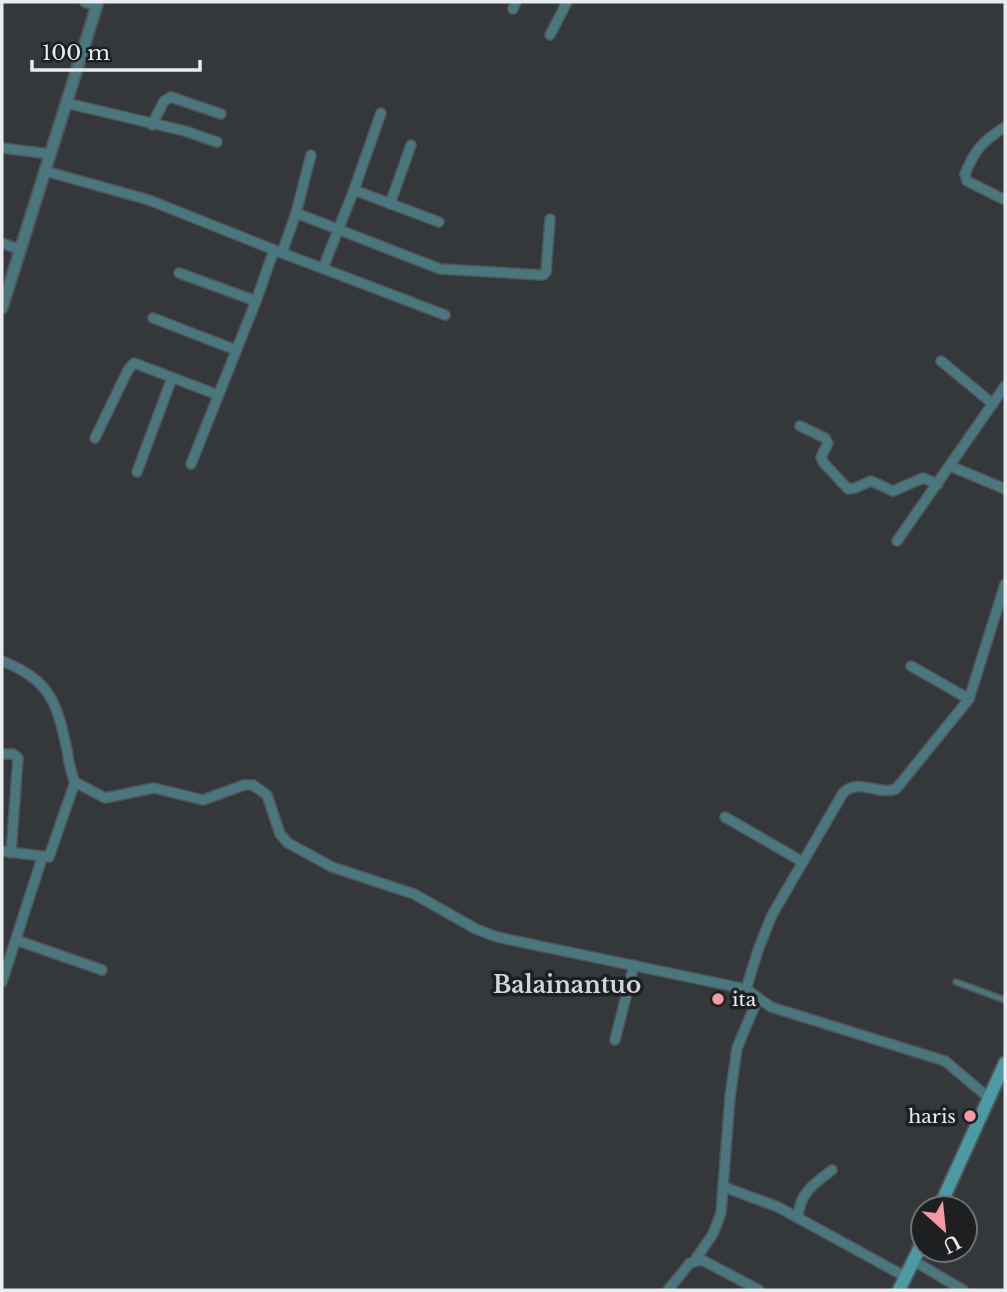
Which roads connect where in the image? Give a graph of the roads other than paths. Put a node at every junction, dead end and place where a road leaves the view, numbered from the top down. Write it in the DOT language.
graph roads {
  1 [pos="85,2"];
  2 [pos="567,2"];
  3 [pos="97,4"];
  4 [pos="550,35"];
  5 [pos="66,103"];
  6 [pos="381,113"];
  7 [pos="221,114"];
  8 [pos="152,125"];
  9 [pos="1005,127"];
  10 [pos="217,142"];
  11 [pos="411,145"];
  12 [pos="2,148"];
  13 [pos="50,154"];
  14 [pos="311,155"];
  15 [pos="45,171"];
  16 [pos="354,190"];
  17 [pos="1005,200"];
  18 [pos="390,204"];
  19 [pos="296,213"];
  20 [pos="550,219"];
  21 [pos="439,222"];
  22 [pos="339,229"];
  23 [pos="2,243"];
  24 [pos="21,250"];
  25 [pos="278,252"];
  26 [pos="324,268"];
  27 [pos="179,273"];
  28 [pos="256,301"];
  29 [pos="2,308"];
  30 [pos="445,315"];
  31 [pos="153,318"];
  32 [pos="236,350"];
  33 [pos="941,361"];
  34 [pos="172,377"];
  35 [pos="1005,386"];
  36 [pos="218,395"];
  37 [pos="993,404"];
  38 [pos="800,426"];
  39 [pos="95,438"];
  40 [pos="191,464"];
  41 [pos="950,466"];
  42 [pos="137,472"];
  43 [pos="937,484"];
  44 [pos="1005,489"];
  45 [pos="897,541"];
  46 [pos="1005,584"];
  47 [pos="2,661"];
  48 [pos="911,666"];
  49 [pos="969,698"];
  50 [pos="2,754"];
  51 [pos="75,782"];
  52 [pos="725,817"];
  53 [pos="6,852"];
  54 [pos="42,858"];
  55 [pos="803,862"];
  56 [pos="16,940"];
  57 [pos="634,965"];
  58 [pos="102,970"];
  59 [pos="2,982"];
  60 [pos="956,982"];
  61 [pos="746,989"];
  62 [pos="758,998"];
  63 [pos="1005,1000"];
  64 [pos="615,1040"];
  65 [pos="1005,1063"];
  66 [pos="996,1093"];
  67 [pos="832,1170"];
  68 [pos="724,1187"];
  69 [pos="946,1194"];
  70 [pos="798,1217"];
  71 [pos="695,1260"];
  72 [pos="912,1264"];
  73 [pos="919,1264"];
  74 [pos="905,1277"];
  75 [pos="668,1290"];
  76 [pos="759,1290"];
  77 [pos="899,1290"];
  78 [pos="963,1290"];
  1 -- 3 [label="street"];
  2 -- 4 [label="street"];
  3 -- 5 [label="street"];
  5 -- 8 [label="street"];
  5 -- 13 [label="street"];
  6 -- 16 [label="street"];
  7 -- 8 [label="street"];
  8 -- 10 [label="street"];
  9 -- 17 [label="street"];
  11 -- 18 [label="street"];
  12 -- 13 [label="street"];
  13 -- 15 [label="street"];
  14 -- 19 [label="street"];
  15 -- 24 [label="street"];
  15 -- 25 [label="street"];
  16 -- 18 [label="street"];
  16 -- 22 [label="street"];
  18 -- 21 [label="street"];
  19 -- 22 [label="street"];
  19 -- 25 [label="street"];
  20 -- 22 [label="street"];
  22 -- 26 [label="street"];
  23 -- 24 [label="street"];
  24 -- 29 [label="street"];
  25 -- 26 [label="street"];
  25 -- 28 [label="street"];
  26 -- 30 [label="street"];
  27 -- 28 [label="street"];
  28 -- 32 [label="street"];
  31 -- 32 [label="street"];
  32 -- 36 [label="street"];
  33 -- 37 [label="street"];
  34 -- 36 [label="street"];
  34 -- 39 [label="street"];
  34 -- 42 [label="street"];
  35 -- 37 [label="street"];
  36 -- 40 [label="street"];
  37 -- 41 [label="street"];
  38 -- 43 [label="street"];
  41 -- 43 [label="street"];
  41 -- 44 [label="street"];
  43 -- 45 [label="street"];
  46 -- 49 [label="street"];
  47 -- 51 [label="street"];
  48 -- 49 [label="street"];
  49 -- 55 [label="street"];
  50 -- 53 [label="street"];
  51 -- 54 [label="street"];
  51 -- 57 [label="street"];
  52 -- 55 [label="street"];
  53 -- 54 [label="street"];
  54 -- 56 [label="street"];
  55 -- 61 [label="street"];
  56 -- 58 [label="street"];
  56 -- 59 [label="street"];
  57 -- 61 [label="street"];
  57 -- 64 [label="street"];
  60 -- 63 [label="lane"];
  61 -- 62 [label="street"];
  62 -- 66 [label="street"];
  62 -- 68 [label="street"];
  65 -- 66 [label="main road"];
  66 -- 69 [label="main road"];
  67 -- 70 [label="street"];
  68 -- 70 [label="street"];
  68 -- 71 [label="street"];
  70 -- 74 [label="street"];
  71 -- 75 [label="street"];
  71 -- 76 [label="street"];
  72 -- 74 [label="main road"];
  73 -- 78 [label="street"];
  74 -- 77 [label="main road"];
}
